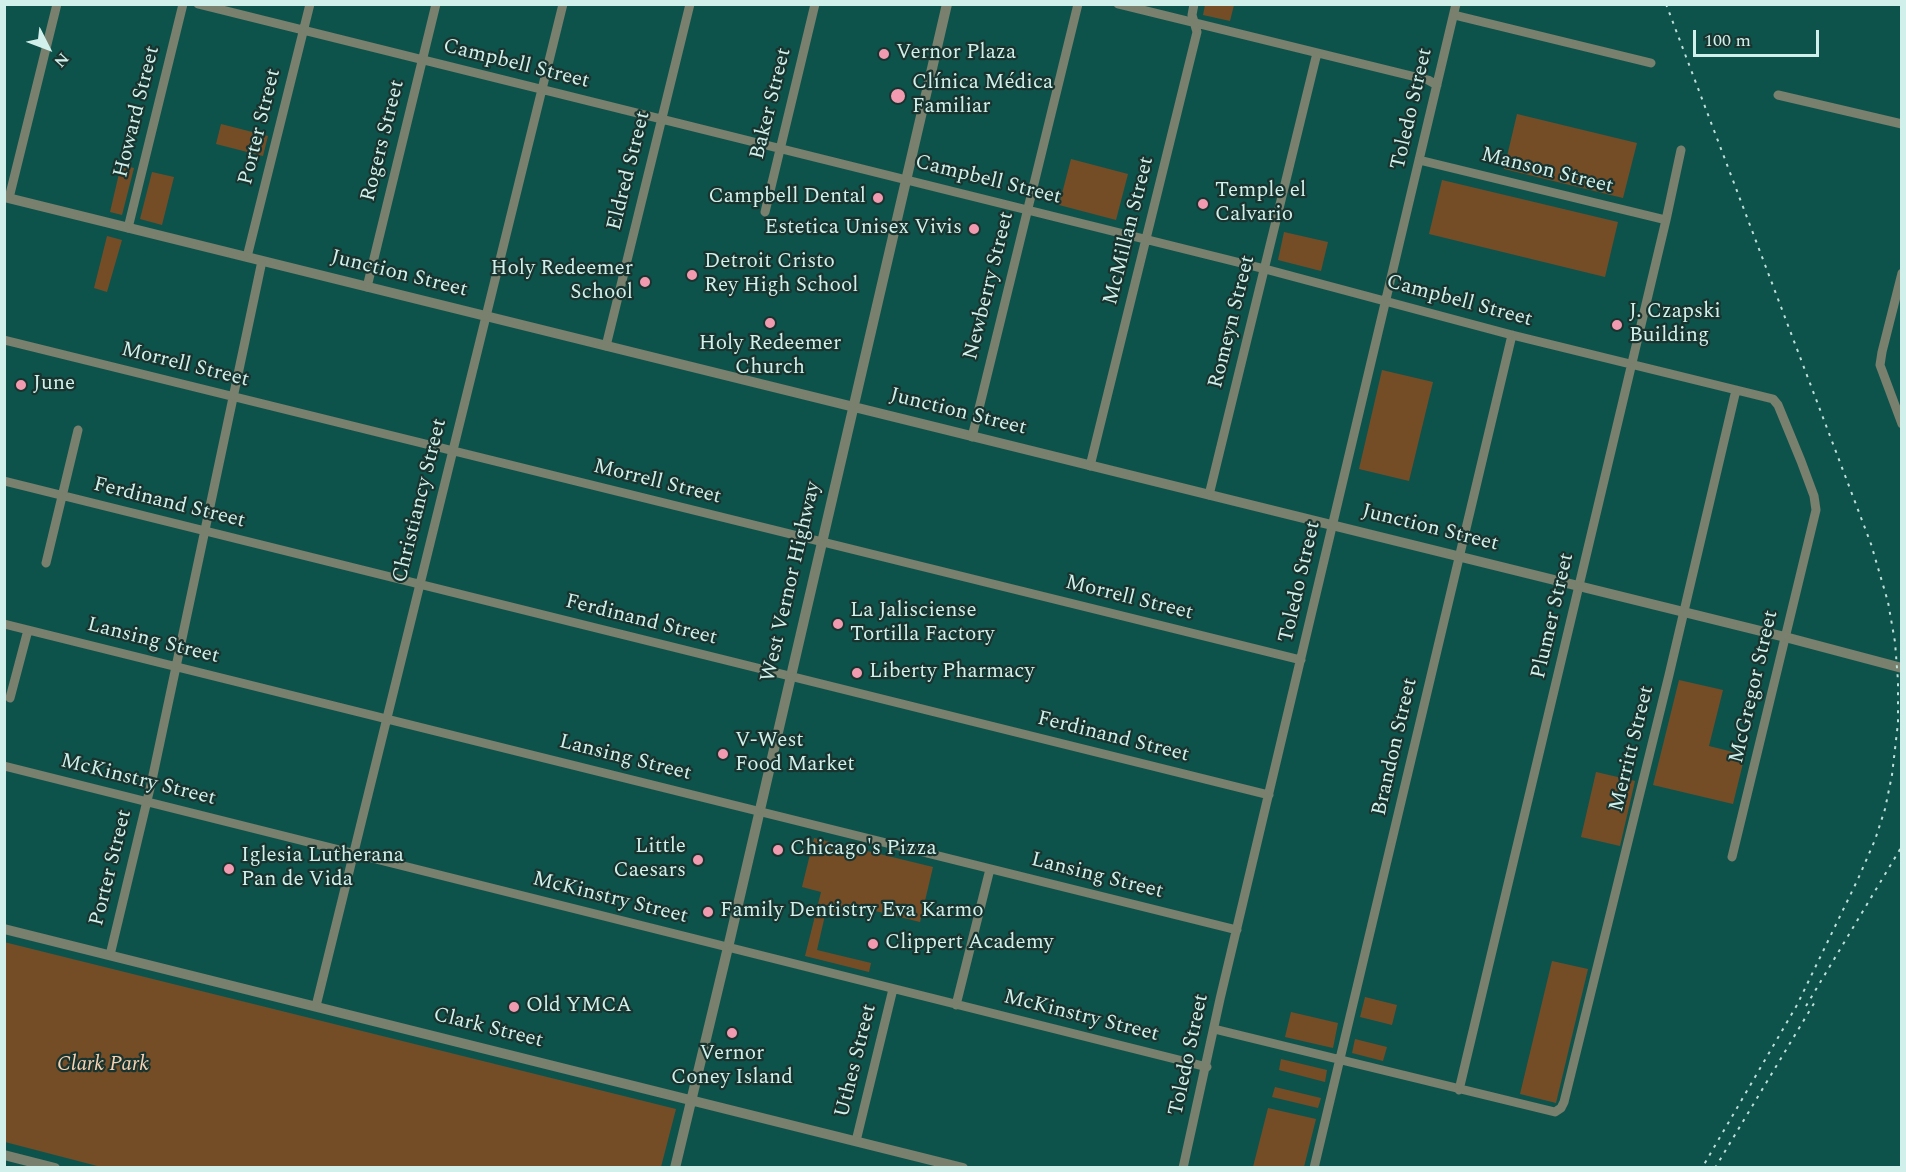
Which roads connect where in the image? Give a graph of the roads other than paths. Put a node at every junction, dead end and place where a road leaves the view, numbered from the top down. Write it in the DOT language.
graph roads {
  1 [pos="57,4"];
  2 [pos="183,4"];
  3 [pos="198,4"];
  4 [pos="310,4"];
  5 [pos="436,4"];
  6 [pos="563,4"];
  7 [pos="690,4"];
  8 [pos="815,4"];
  9 [pos="946,4"];
  10 [pos="1078,4"];
  11 [pos="1118,4"];
  12 [pos="1194,4"];
  13 [pos="1455,10"];
  14 [pos="1194,23"];
  15 [pos="303,31"];
  16 [pos="1317,54"];
  17 [pos="423,60"];
  18 [pos="1651,63"];
  19 [pos="1437,85"];
  20 [pos="542,90"];
  21 [pos="1778,95"];
  22 [pos="661,119"];
  23 [pos="1902,124"];
  24 [pos="780,148"];
  25 [pos="1681,150"];
  26 [pos="1419,160"];
  27 [pos="906,179"];
  28 [pos="7,198"];
  29 [pos="1027,210"];
  30 [pos="765,212"];
  31 [pos="1666,220"];
  32 [pos="128,228"];
  33 [pos="1146,239"];
  34 [pos="248,257"];
  35 [pos="262,261"];
  36 [pos="1265,269"];
  37 [pos="1902,273"];
  38 [pos="367,287"];
  39 [pos="1386,302"];
  40 [pos="486,316"];
  41 [pos="1512,335"];
  42 [pos="4,340"];
  43 [pos="606,346"];
  44 [pos="1632,364"];
  45 [pos="1736,390"];
  46 [pos="233,396"];
  47 [pos="1768,397"];
  48 [pos="853,407"];
  49 [pos="1902,423"];
  50 [pos="78,430"];
  51 [pos="972,436"];
  52 [pos="452,450"];
  53 [pos="1090,466"];
  54 [pos="4,481"];
  55 [pos="1209,495"];
  56 [pos="62,496"];
  57 [pos="1333,525"];
  58 [pos="205,532"];
  59 [pos="822,542"];
  60 [pos="1460,557"];
  61 [pos="46,563"];
  62 [pos="419,585"];
  63 [pos="1579,586"];
  64 [pos="1684,612"];
  65 [pos="4,624"];
  66 [pos="28,630"];
  67 [pos="1785,637"];
  68 [pos="1301,660"];
  69 [pos="177,667"];
  70 [pos="1902,668"];
  71 [pos="791,677"];
  72 [pos="10,698"];
  73 [pos="386,719"];
  74 [pos="4,766"];
  75 [pos="1269,795"];
  76 [pos="147,802"];
  77 [pos="759,812"];
  78 [pos="353,854"];
  79 [pos="1732,856"];
  80 [pos="990,869"];
  81 [pos="4,929"];
  82 [pos="1237,930"];
  83 [pos="728,947"];
  84 [pos="110,955"];
  85 [pos="893,989"];
  86 [pos="956,1005"];
  87 [pos="316,1006"];
  88 [pos="1214,1029"];
  89 [pos="1339,1060"];
  90 [pos="1207,1067"];
  91 [pos="1459,1090"];
  92 [pos="692,1100"];
  93 [pos="856,1141"];
  94 [pos="4,1155"];
  95 [pos="55,1167"];
  96 [pos="675,1167"];
  97 [pos="963,1167"];
  98 [pos="1183,1167"];
  99 [pos="1314,1167"];
  1 -- 28 [label="street"];
  2 -- 32 [label="street, Howard Street"];
  3 -- 15 [label="street, Campbell Street"];
  4 -- 15 [label="street, Porter Street"];
  5 -- 17 [label="street, Rogers Street"];
  6 -- 20 [label="street, Christiancy Street"];
  7 -- 22 [label="street, Eldred Street"];
  8 -- 24 [label="street, Baker Street"];
  9 -- 27 [label="street, West Vernor Highway"];
  10 -- 29 [label="street, Newberry Street"];
  11 -- 14 [label="street"];
  12 -- 14 [label="street, McMillan Street"];
  13 -- 18 [label="street"];
  13 -- 19 [label="street, Toledo Street"];
  14 -- 16 [label="street"];
  14 -- 33 [label="street, McMillan Street"];
  15 -- 17 [label="street, Campbell Street"];
  15 -- 34 [label="street, Porter Street"];
  16 -- 19 [label="street"];
  16 -- 36 [label="street, Romeyn Street"];
  17 -- 20 [label="street, Campbell Street"];
  17 -- 38 [label="street, Rogers Street"];
  19 -- 26 [label="street, Toledo Street"];
  20 -- 22 [label="street, Campbell Street"];
  20 -- 40 [label="street, Christiancy Street"];
  21 -- 23 [label="street"];
  22 -- 24 [label="street, Campbell Street"];
  22 -- 43 [label="street, Eldred Street"];
  24 -- 27 [label="street, Campbell Street"];
  24 -- 30 [label="street, Baker Street"];
  25 -- 31 [label="street, Plumer Street"];
  26 -- 31 [label="street, Manson Street"];
  26 -- 39 [label="street, Toledo Street"];
  27 -- 29 [label="street, Campbell Street"];
  27 -- 48 [label="street, West Vernor Highway"];
  28 -- 32 [label="street, Junction Street"];
  29 -- 33 [label="street, Campbell Street"];
  29 -- 51 [label="street, Newberry Street"];
  31 -- 44 [label="street, Plumer Street"];
  32 -- 34 [label="street, Junction Street"];
  33 -- 36 [label="street, Campbell Street"];
  33 -- 53 [label="street, McMillan Street"];
  34 -- 35 [label="street, Junction Street"];
  35 -- 38 [label="street, Junction Street"];
  35 -- 46 [label="street, Porter Street"];
  36 -- 39 [label="street, Campbell Street"];
  36 -- 55 [label="street, Romeyn Street"];
  37 -- 49 [label="street"];
  38 -- 40 [label="street, Junction Street"];
  39 -- 41 [label="street, Campbell Street"];
  39 -- 57 [label="street, Toledo Street"];
  40 -- 43 [label="street, Junction Street"];
  40 -- 52 [label="street, Christiancy Street"];
  41 -- 44 [label="street, Campbell Street"];
  41 -- 60 [label="street, Brandon Street"];
  42 -- 46 [label="street, Morrell Street"];
  43 -- 48 [label="street, Junction Street"];
  44 -- 45 [label="street, Campbell Street"];
  44 -- 63 [label="street, Plumer Street"];
  45 -- 47 [label="street, Campbell Street"];
  45 -- 64 [label="street, Merritt Street"];
  46 -- 52 [label="street, Morrell Street"];
  46 -- 58 [label="street, Porter Street"];
  47 -- 67 [label="street, McGregor Street"];
  48 -- 51 [label="street, Junction Street"];
  48 -- 59 [label="street, West Vernor Highway"];
  50 -- 56 [label="street"];
  51 -- 53 [label="street, Junction Street"];
  52 -- 59 [label="street, Morrell Street"];
  52 -- 62 [label="street, Christiancy Street"];
  53 -- 55 [label="street, Junction Street"];
  54 -- 56 [label="street, Ferdinand Street"];
  55 -- 57 [label="street, Junction Street"];
  56 -- 58 [label="street, Ferdinand Street"];
  56 -- 61 [label="street"];
  57 -- 60 [label="street, Junction Street"];
  57 -- 68 [label="street, Toledo Street"];
  58 -- 62 [label="street, Ferdinand Street"];
  58 -- 69 [label="street, Porter Street"];
  59 -- 68 [label="street, Morrell Street"];
  59 -- 71 [label="street, West Vernor Highway"];
  60 -- 63 [label="street, Junction Street"];
  60 -- 89 [label="street, Brandon Street"];
  62 -- 71 [label="street, Ferdinand Street"];
  62 -- 73 [label="street, Christiancy Street"];
  63 -- 64 [label="street, Junction Street"];
  63 -- 91 [label="street, Plumer Street"];
  64 -- 67 [label="street, Junction Street"];
  64 -- 91 [label="street, Merritt Street"];
  65 -- 66 [label="street, Lansing Street"];
  66 -- 69 [label="street, Lansing Street"];
  66 -- 72 [label="street"];
  67 -- 70 [label="street, Junction Street"];
  67 -- 79 [label="street, McGregor Street"];
  68 -- 75 [label="street, Toledo Street"];
  69 -- 73 [label="street, Lansing Street"];
  69 -- 76 [label="street, Porter Street"];
  71 -- 75 [label="street, Ferdinand Street"];
  71 -- 77 [label="street, West Vernor Highway"];
  73 -- 77 [label="street, Lansing Street"];
  73 -- 78 [label="street, Christiancy Street"];
  74 -- 76 [label="street, McKinstry Street"];
  75 -- 82 [label="street, Toledo Street"];
  76 -- 78 [label="street, McKinstry Street"];
  76 -- 84 [label="street, Porter Street"];
  77 -- 80 [label="street, Lansing Street"];
  77 -- 83 [label="street, West Vernor Highway"];
  78 -- 83 [label="street, McKinstry Street"];
  78 -- 87 [label="street, Christiancy Street"];
  80 -- 82 [label="street, Lansing Street"];
  80 -- 86 [label="street"];
  81 -- 84 [label="street, Clark Street"];
  82 -- 88 [label="street, Toledo Street"];
  83 -- 85 [label="street, McKinstry Street"];
  83 -- 92 [label="street, West Vernor Highway"];
  84 -- 87 [label="street, Clark Street"];
  85 -- 86 [label="street, McKinstry Street"];
  85 -- 93 [label="street, Uthes Street"];
  86 -- 90 [label="street, McKinstry Street"];
  87 -- 92 [label="street, Clark Street"];
  88 -- 89 [label="street"];
  88 -- 90 [label="street, Toledo Street"];
  89 -- 91 [label="street"];
  89 -- 99 [label="street, Brandon Street"];
  90 -- 98 [label="street, Toledo Street"];
  92 -- 93 [label="street, Clark Street"];
  92 -- 96 [label="street, West Vernor Highway"];
  93 -- 97 [label="street, Clark Street"];
  94 -- 95 [label="street"];
}
